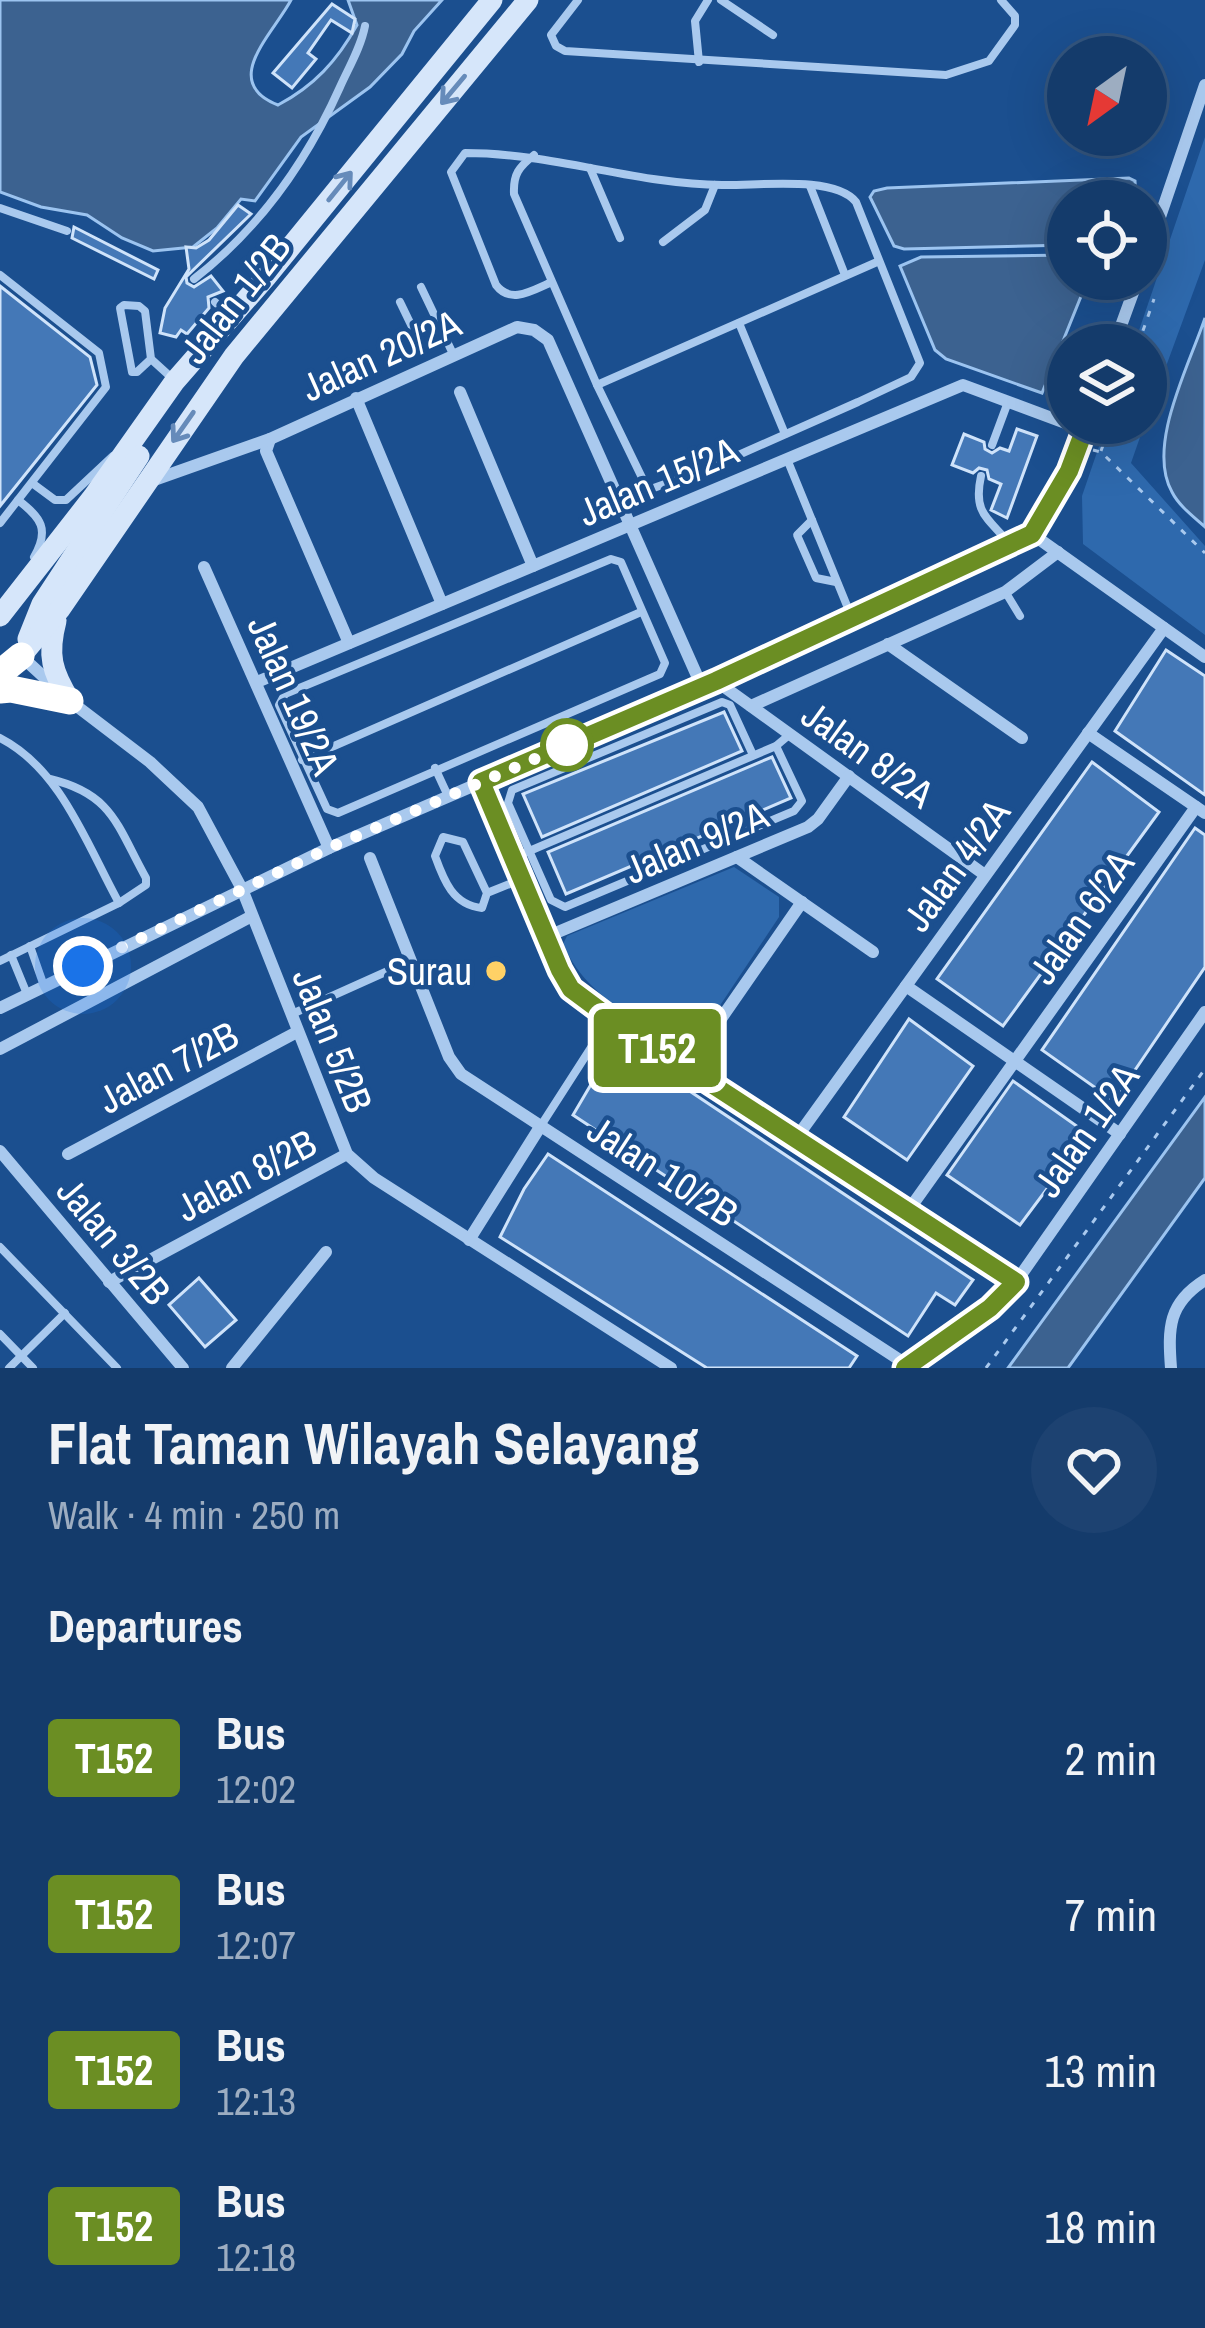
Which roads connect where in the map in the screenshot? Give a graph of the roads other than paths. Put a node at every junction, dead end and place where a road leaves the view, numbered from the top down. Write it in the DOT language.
graph roads {
  1 [pos="528,0"];
  2 [pos="578,0"];
  3 [pos="708,0"];
  4 [pos="721,0"];
  5 [pos="1001,0"];
  6 [pos="489,2"];
  7 [pos="365,26"];
  8 [pos="773,34"];
  9 [pos="699,62"];
  10 [pos="1205,85"];
  11 [pos="534,155"];
  12 [pos="589,166"];
  13 [pos="715,185"];
  14 [pos="810,186"];
  15 [pos="1167,196"];
  16 [pos="0,208"];
  17 [pos="67,231"];
  18 [pos="620,238"];
  19 [pos="663,242"];
  20 [pos="877,262"];
  21 [pos="0,275"];
  22 [pos="845,275"];
  23 [pos="194,279"];
  24 [pos="552,282"];
  25 [pos="422,287"];
  26 [pos="400,302"];
  27 [pos="739,323"];
  28 [pos="439,324"];
  29 [pos="415,333"];
  30 [pos="398,340"];
  31 [pos="454,356"];
  32 [pos="151,359"];
  33 [pos="175,381"];
  34 [pos="597,385"];
  35 [pos="460,392"];
  36 [pos="356,398"];
  37 [pos="858,402"];
  38 [pos="1008,402"];
  39 [pos="1047,415"];
  40 [pos="149,419"];
  41 [pos="867,425"];
  42 [pos="785,434"];
  43 [pos="270,439"];
  44 [pos="1079,444"];
  45 [pos="992,445"];
  46 [pos="126,452"];
  47 [pos="787,459"];
  48 [pos="707,469"];
  49 [pos="981,476"];
  50 [pos="32,483"];
  51 [pos="145,484"];
  52 [pos="717,488"];
  53 [pos="18,500"];
  54 [pos="812,520"];
  55 [pos="0,523"];
  56 [pos="631,525"];
  57 [pos="1032,534"];
  58 [pos="1010,544"];
  59 [pos="1058,552"];
  60 [pos="533,566"];
  61 [pos="204,567"];
  62 [pos="838,582"];
  63 [pos="1005,592"];
  64 [pos="442,604"];
  65 [pos="7,608"];
  66 [pos="60,609"];
  67 [pos="641,612"];
  68 [pos="1020,616"];
  69 [pos="852,618"];
  70 [pos="1164,628"];
  71 [pos="349,643"];
  72 [pos="888,644"];
  73 [pos="1205,657"];
  74 [pos="10,664"];
  75 [pos="257,682"];
  76 [pos="709,684"];
  77 [pos="0,690"];
  78 [pos="70,701"];
  79 [pos="751,706"];
  80 [pos="1088,733"];
  81 [pos="790,734"];
  82 [pos="1022,738"];
  83 [pos="0,739"];
  84 [pos="776,746"];
  85 [pos="753,755"];
  86 [pos="298,762"];
  87 [pos="435,768"];
  88 [pos="849,776"];
  89 [pos="50,779"];
  90 [pos="481,782"];
  91 [pos="448,796"];
  92 [pos="1201,810"];
  93 [pos="329,848"];
  94 [pos="527,852"];
  95 [pos="737,857"];
  96 [pos="370,858"];
  97 [pos="985,875"];
  98 [pos="522,879"];
  99 [pos="242,889"];
  100 [pos="487,893"];
  101 [pos="119,902"];
  102 [pos="802,902"];
  103 [pos="252,916"];
  104 [pos="546,937"];
  105 [pos="30,946"];
  106 [pos="873,952"];
  107 [pos="11,955"];
  108 [pos="411,960"];
  109 [pos="0,961"];
  110 [pos="44,986"];
  111 [pos="906,986"];
  112 [pos="27,994"];
  113 [pos="0,1008"];
  114 [pos="1205,1012"];
  115 [pos="290,1015"];
  116 [pos="610,1018"];
  117 [pos="716,1026"];
  118 [pos="297,1032"];
  119 [pos="0,1049"];
  120 [pos="1015,1061"];
  121 [pos="540,1127"];
  122 [pos="1120,1134"];
  123 [pos="797,1137"];
  124 [pos="0,1151"];
  125 [pos="68,1154"];
  126 [pos="347,1154"];
  127 [pos="908,1210"];
  128 [pos="469,1240"];
  129 [pos="0,1247"];
  130 [pos="326,1252"];
  131 [pos="1205,1280"];
  132 [pos="109,1282"];
  133 [pos="1016,1282"];
  134 [pos="65,1313"];
  135 [pos="0,1334"];
  136 [pos="21,1356"];
  137 [pos="907,1367"];
  138 [pos="9,1368"];
  139 [pos="32,1368"];
  140 [pos="117,1368"];
  141 [pos="183,1368"];
  142 [pos="232,1368"];
  143 [pos="671,1368"];
  144 [pos="1171,1368"];
  1 -- 51 [label="street, Jalan 1/2B, one-way"];
  2 -- 9 [label="lane"];
  3 -- 9 [label="lane"];
  4 -- 8 [label="lane"];
  5 -- 9 [label="lane"];
  33 -- 6 [label="street, Jalan 1/2B, one-way"];
  7 -- 23 [label="lane"];
  10 -- 15 [label="street"];
  11 -- 12 [label="lane"];
  11 -- 24 [label="lane"];
  11 -- 24 [label="lane"];
  12 -- 13 [label="lane"];
  12 -- 18 [label="lane"];
  13 -- 14 [label="lane"];
  13 -- 19 [label="lane"];
  14 -- 20 [label="lane"];
  14 -- 22 [label="lane"];
  16 -- 17 [label="lane"];
  20 -- 22 [label="lane"];
  20 -- 37 [label="lane"];
  21 -- 50 [label="lane"];
  22 -- 27 [label="lane"];
  24 -- 34 [label="lane"];
  25 -- 28 [label="lane"];
  26 -- 29 [label="lane"];
  27 -- 34 [label="lane"];
  27 -- 42 [label="lane"];
  28 -- 29 [label="lane"];
  28 -- 31 [label="lane"];
  29 -- 30 [label="lane"];
  31 -- 36 [label="street, Jalan 20/2A"];
  31 -- 56 [label="street, Jalan 20/2A"];
  32 -- 32 [label="lane"];
  32 -- 33 [label="lane"];
  33 -- 40 [label="street, Jalan 1/2B"];
  34 -- 48 [label="lane"];
  35 -- 60 [label="street"];
  36 -- 43 [label="street, Jalan 20/2A"];
  36 -- 64 [label="street"];
  37 -- 41 [label="lane"];
  37 -- 42 [label="lane"];
  38 -- 39 [label="street, Jalan 15/2A"];
  38 -- 41 [label="street, Jalan 15/2A"];
  38 -- 45 [label="lane"];
  40 -- 46 [label="street, Jalan 1/2B"];
  40 -- 74 [label="street"];
  41 -- 47 [label="street, Jalan 15/2A"];
  42 -- 48 [label="lane"];
  43 -- 51 [label="street, Jalan 20/2A"];
  43 -- 71 [label="street"];
  44 -- 57 [label="street"];
  46 -- 50 [label="lane"];
  46 -- 65 [label="street, Jalan 1/2B"];
  47 -- 52 [label="street, Jalan 15/2A"];
  47 -- 54 [label="lane"];
  48 -- 52 [label="lane"];
  49 -- 58 [label="lane"];
  50 -- 53 [label="lane"];
  51 -- 66 [label="street, Jalan 1/2B"];
  52 -- 56 [label="street, Jalan 15/2A"];
  53 -- 55 [label="lane"];
  53 -- 65 [label="lane"];
  54 -- 62 [label="lane"];
  54 -- 62 [label="lane"];
  56 -- 60 [label="street, Jalan 15/2A"];
  56 -- 76 [label="street"];
  57 -- 58 [label="street"];
  57 -- 59 [label="street"];
  58 -- 69 [label="street"];
  59 -- 63 [label="street"];
  59 -- 70 [label="street"];
  60 -- 64 [label="street, Jalan 15/2A"];
  61 -- 75 [label="street, Jalan 19/2A"];
  62 -- 69 [label="lane"];
  63 -- 68 [label="lane"];
  63 -- 72 [label="street"];
  64 -- 71 [label="street, Jalan 15/2A"];
  66 -- 74 [label="street, Jalan 1/2B"];
  66 -- 78 [label="street"];
  67 -- 86 [label="lane"];
  67 -- 86 [label="lane"];
  67 -- 87 [label="lane"];
  69 -- 76 [label="street"];
  70 -- 73 [label="street"];
  70 -- 80 [label="street, Jalan 4/2A"];
  71 -- 75 [label="street, Jalan 15/2A"];
  72 -- 79 [label="street"];
  72 -- 82 [label="street"];
  74 -- 78 [label="street, Jalan 5/2B"];
  75 -- 86 [label="street, Jalan 19/2A"];
  76 -- 79 [label="street, Jalan 8/2A"];
  76 -- 90 [label="street"];
  77 -- 78 [label="highway"];
  78 -- 99 [label="street, Jalan 5/2B"];
  79 -- 81 [label="street, Jalan 8/2A"];
  80 -- 92 [label="street"];
  80 -- 97 [label="street, Jalan 4/2A"];
  81 -- 84 [label="lane"];
  81 -- 88 [label="street, Jalan 8/2A"];
  83 -- 89 [label="lane"];
  84 -- 85 [label="lane"];
  84 -- 94 [label="lane"];
  85 -- 94 [label="lane"];
  85 -- 94 [label="lane"];
  86 -- 87 [label="lane"];
  86 -- 93 [label="street, Jalan 19/2A"];
  87 -- 91 [label="lane"];
  88 -- 95 [label="street, Jalan 9/2A"];
  88 -- 97 [label="street, Jalan 8/2A"];
  89 -- 101 [label="lane"];
  89 -- 101 [label="lane"];
  90 -- 91 [label="street"];
  90 -- 98 [label="street"];
  91 -- 93 [label="street"];
  92 -- 120 [label="street, Jalan 6/2A"];
  93 -- 99 [label="street"];
  95 -- 102 [label="street"];
  95 -- 104 [label="street, Jalan 9/2A"];
  96 -- 108 [label="street, Jalan 10/2B"];
  97 -- 111 [label="street, Jalan 4/2A"];
  98 -- 100 [label="lane"];
  98 -- 104 [label="street"];
  99 -- 103 [label="street, Jalan 5/2B"];
  99 -- 110 [label="street"];
  100 -- 100 [label="lane"];
  101 -- 105 [label="lane"];
  102 -- 106 [label="street"];
  102 -- 117 [label="street"];
  103 -- 115 [label="street, Jalan 5/2B"];
  103 -- 119 [label="street"];
  104 -- 116 [label="street"];
  105 -- 107 [label="lane"];
  105 -- 110 [label="lane"];
  107 -- 109 [label="lane"];
  107 -- 112 [label="lane"];
  108 -- 115 [label="lane"];
  108 -- 121 [label="street, Jalan 10/2B"];
  110 -- 112 [label="street"];
  111 -- 120 [label="street"];
  111 -- 123 [label="street, Jalan 4/2A"];
  112 -- 113 [label="street"];
  114 -- 122 [label="street, Jalan 1/2A"];
  115 -- 118 [label="street, Jalan 5/2B"];
  116 -- 121 [label="lane"];
  116 -- 123 [label="street"];
  118 -- 125 [label="street, Jalan 7/2B"];
  118 -- 126 [label="street, Jalan 5/2B"];
  120 -- 122 [label="street"];
  120 -- 127 [label="street, Jalan 6/2A"];
  121 -- 128 [label="street"];
  121 -- 137 [label="street, Jalan 10/2B"];
  122 -- 133 [label="street, Jalan 1/2A"];
  123 -- 127 [label="street"];
  124 -- 132 [label="street, Jalan 3/2B"];
  126 -- 128 [label="street, Jalan 5/2B"];
  126 -- 132 [label="street, Jalan 8/2B"];
  127 -- 133 [label="street"];
  128 -- 143 [label="street, Jalan 5/2B"];
  129 -- 134 [label="lane"];
  130 -- 142 [label="street"];
  131 -- 144 [label="street"];
  132 -- 141 [label="street, Jalan 3/2B"];
  133 -- 137 [label="street, Jalan 1/2A"];
  134 -- 136 [label="lane"];
  134 -- 140 [label="lane"];
  135 -- 136 [label="lane"];
  136 -- 138 [label="lane"];
  136 -- 139 [label="lane"];
}
